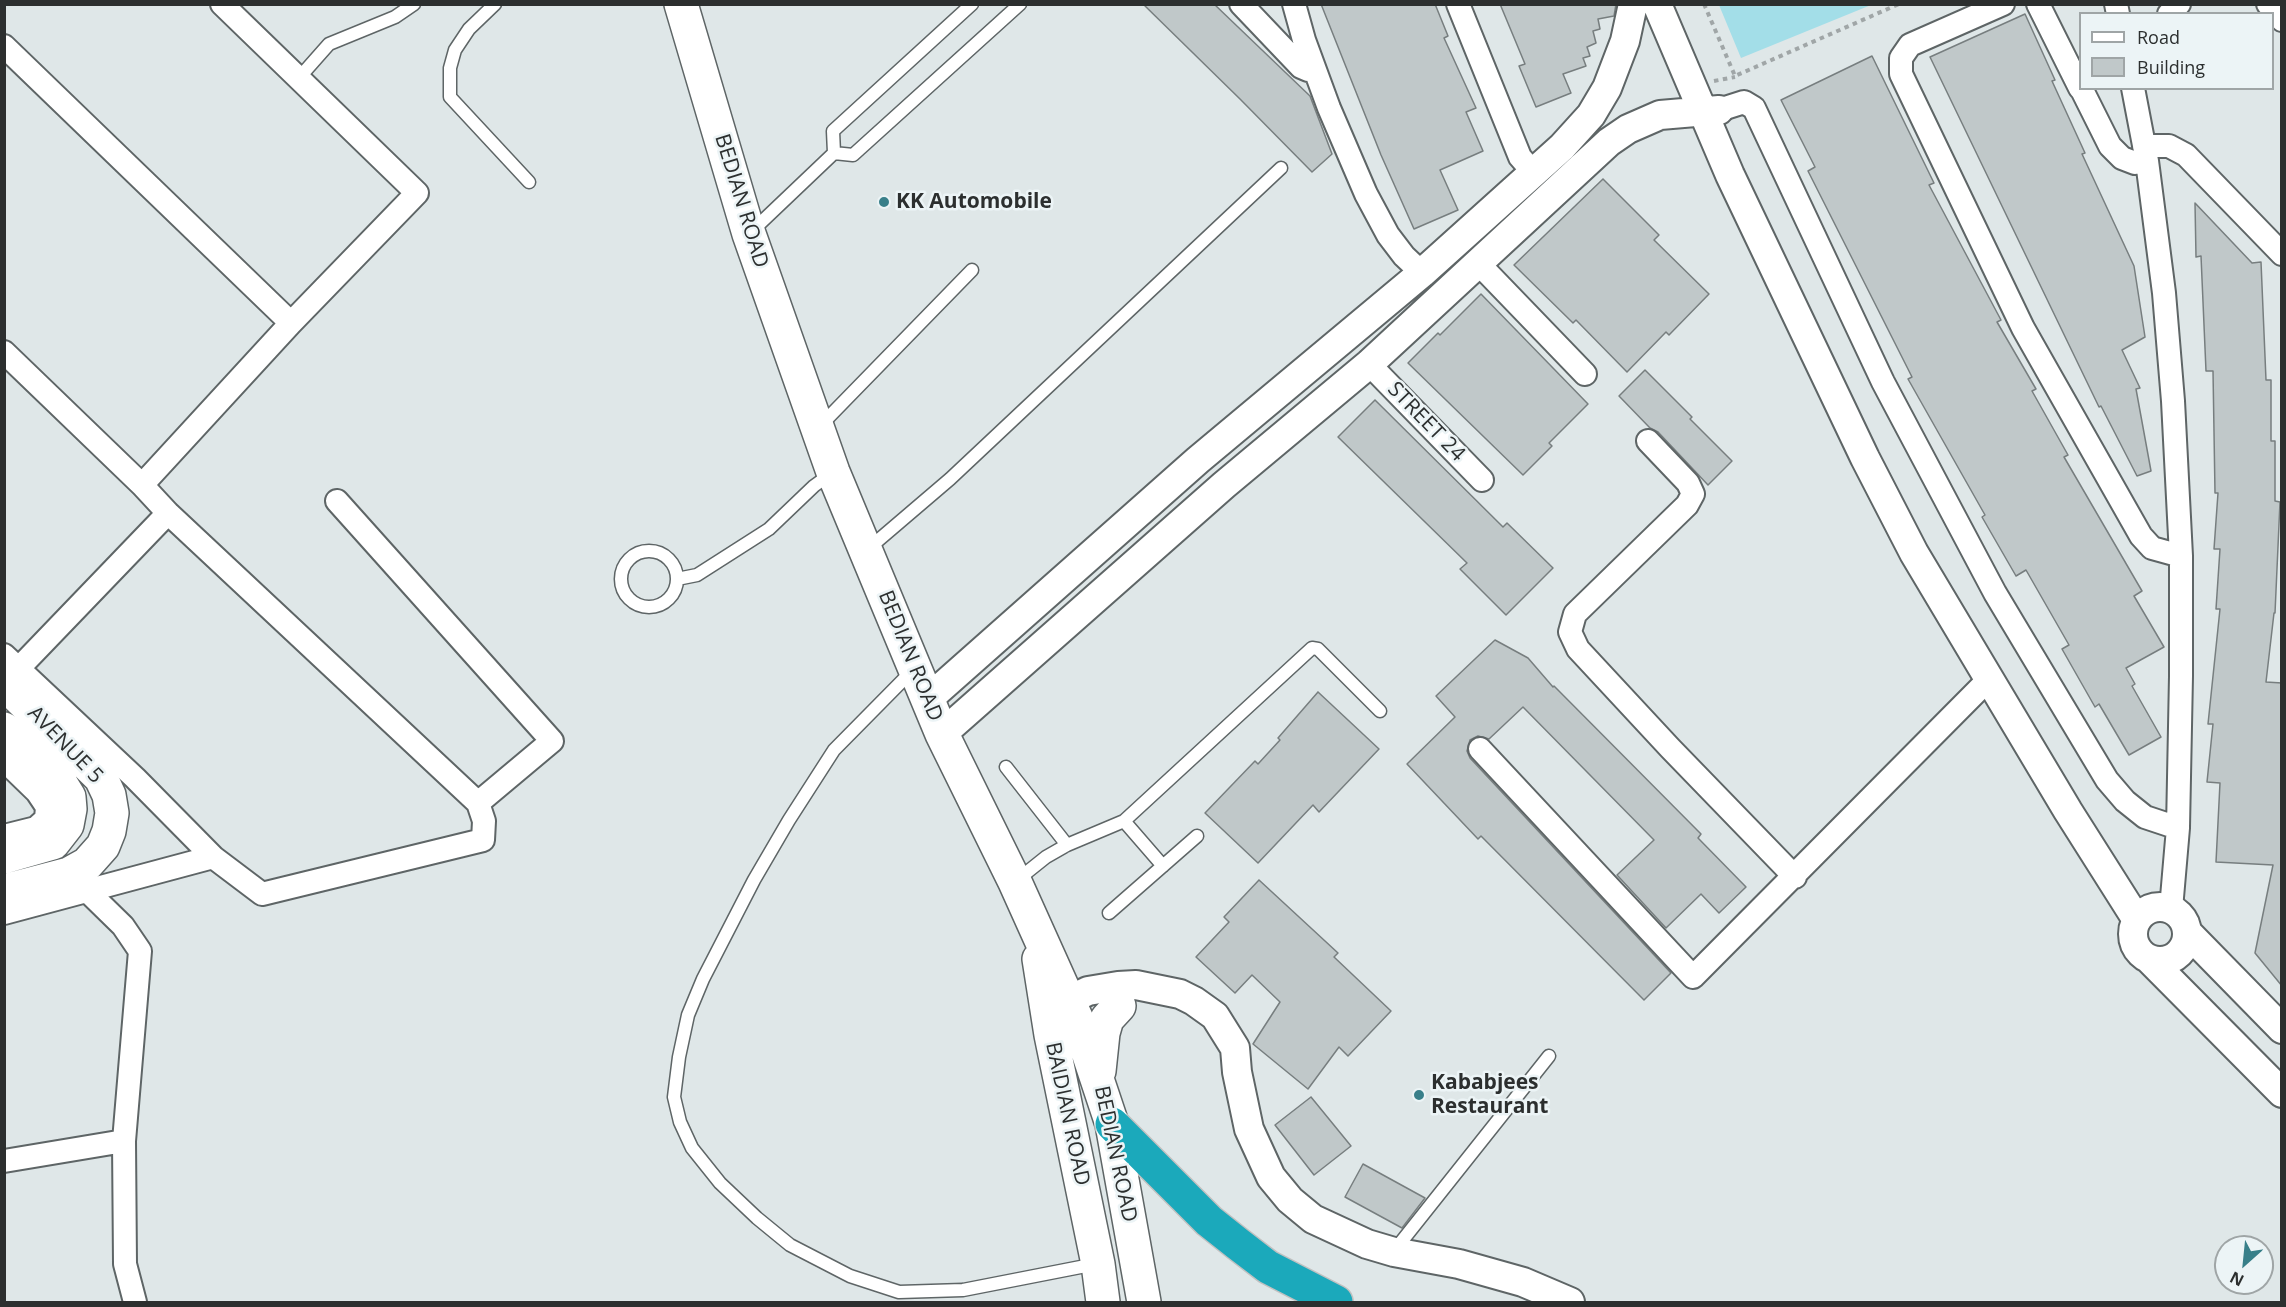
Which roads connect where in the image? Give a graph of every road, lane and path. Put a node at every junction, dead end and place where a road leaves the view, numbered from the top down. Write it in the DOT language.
graph roads {
  1 [pos="222,4"];
  2 [pos="414,4"];
  3 [pos="495,4"];
  4 [pos="681,4"];
  5 [pos="972,4"];
  6 [pos="1020,4"];
  7 [pos="1241,4"];
  8 [pos="1294,4"];
  9 [pos="1458,4"];
  10 [pos="1704,4"];
  11 [pos="1899,4"];
  12 [pos="2003,4"];
  13 [pos="2038,4"];
  14 [pos="2268,4"];
  15 [pos="1632,12"];
  16 [pos="1669,14"];
  17 [pos="2282,21"];
  18 [pos="4,46"];
  19 [pos="1314,69"];
  20 [pos="298,79"];
  21 [pos="2079,84"];
  22 [pos="2082,90"];
  23 [pos="2133,90"];
  24 [pos="1711,110"];
  25 [pos="834,153"];
  26 [pos="2145,154"];
  27 [pos="1571,158"];
  28 [pos="1281,168"];
  29 [pos="1534,173"];
  30 [pos="529,182"];
  31 [pos="749,234"];
  32 [pos="2282,254"];
  33 [pos="1478,263"];
  34 [pos="972,270"];
  35 [pos="1422,273"];
  36 [pos="291,323"];
  37 [pos="4,352"];
  38 [pos="1325,352"];
  39 [pos="1360,372"];
  40 [pos="1585,374"];
  41 [pos="817,429"];
  42 [pos="1648,441"];
  43 [pos="1198,460"];
  44 [pos="833,472"];
  45 [pos="1482,480"];
  46 [pos="142,484"];
  47 [pos="1224,485"];
  48 [pos="337,501"];
  49 [pos="168,513"];
  50 [pos="867,550"];
  51 [pos="2181,556"];
  52 [pos="677,579"];
  53 [pos="915,668"];
  54 [pos="9,669"];
  55 [pos="1990,678"];
  56 [pos="927,700"];
  57 [pos="1380,711"];
  58 [pos="4,729"];
  59 [pos="942,734"];
  60 [pos="1480,749"];
  61 [pos="4,760"];
  62 [pos="102,762"];
  63 [pos="1006,767"];
  64 [pos="478,802"];
  65 [pos="1124,821"];
  66 [pos="2178,828"];
  67 [pos="4,836"];
  68 [pos="1197,836"];
  69 [pos="1067,845"];
  70 [pos="41,848"];
  71 [pos="4,857"];
  72 [pos="213,857"];
  73 [pos="1163,866"];
  74 [pos="1795,877"];
  75 [pos="79,882"];
  76 [pos="1015,882"];
  77 [pos="4,891"];
  78 [pos="4,913"];
  79 [pos="1109,913"];
  80 [pos="2153,913"];
  81 [pos="2187,932"];
  82 [pos="2150,960"];
  83 [pos="1158,990"];
  84 [pos="1119,1006"];
  85 [pos="1061,1017"];
  86 [pos="2282,1029"];
  87 [pos="1549,1056"];
  88 [pos="1100,1084"];
  89 [pos="2282,1093"];
  90 [pos="1112,1124"];
  91 [pos="124,1141"];
  92 [pos="4,1161"];
  93 [pos="1394,1252"];
  94 [pos="1098,1264"];
  95 [pos="135,1302"];
  96 [pos="1103,1302"];
  97 [pos="1144,1302"];
  98 [pos="1336,1302"];
  99 [pos="1570,1302"];
  1 -- 20 [label="street"];
  2 -- 20 [label="lane"];
  3 -- 30 [label="lane"];
  4 -- 31 [label="main road, BEDIAN ROAD"];
  5 -- 25 [label="lane"];
  6 -- 25 [label="lane"];
  7 -- 19 [label="street"];
  8 -- 19 [label="street"];
  9 -- 29 [label="street"];
  10 -- 11 [label="path"];
  12 -- 51 [label="street"];
  13 -- 21 [label="street"];
  14 -- 17 [label="street"];
  15 -- 16 [label="street"];
  15 -- 27 [label="street"];
  16 -- 24 [label="street"];
  18 -- 36 [label="street"];
  19 -- 35 [label="street"];
  20 -- 36 [label="street"];
  22 -- 26 [label="street"];
  23 -- 26 [label="street"];
  24 -- 27 [label="street"];
  24 -- 55 [label="street"];
  24 -- 66 [label="street"];
  24 -- 80 [label="street"];
  25 -- 31 [label="lane"];
  26 -- 32 [label="street"];
  26 -- 51 [label="street"];
  27 -- 29 [label="street"];
  27 -- 33 [label="street"];
  28 -- 50 [label="lane"];
  29 -- 35 [label="street"];
  31 -- 41 [label="main road, BEDIAN ROAD"];
  33 -- 39 [label="street"];
  33 -- 40 [label="street"];
  34 -- 41 [label="lane"];
  35 -- 38 [label="street"];
  36 -- 46 [label="street"];
  37 -- 46 [label="street"];
  38 -- 39 [label="street"];
  38 -- 43 [label="street"];
  39 -- 45 [label="street, STREET 24"];
  39 -- 47 [label="street"];
  41 -- 44 [label="main road, BEDIAN ROAD"];
  42 -- 74 [label="street"];
  43 -- 47 [label="street"];
  43 -- 56 [label="street"];
  44 -- 50 [label="main road, BEDIAN ROAD"];
  44 -- 52 [label="lane"];
  46 -- 49 [label="street"];
  47 -- 59 [label="street"];
  48 -- 64 [label="street"];
  49 -- 54 [label="street"];
  49 -- 64 [label="street"];
  50 -- 53 [label="main road, BEDIAN ROAD"];
  51 -- 66 [label="street"];
  52 -- 52 [label="lane"];
  53 -- 56 [label="main road, BEDIAN ROAD"];
  53 -- 94 [label="lane"];
  54 -- 62 [label="main road, AVENUE 5"];
  55 -- 74 [label="street"];
  55 -- 80 [label="street"];
  56 -- 59 [label="main road, BEDIAN ROAD"];
  57 -- 65 [label="lane"];
  58 -- 70 [label="main road, AVENUE 5"];
  59 -- 76 [label="main road, BEDIAN ROAD"];
  60 -- 74 [label="street"];
  61 -- 67 [label="street"];
  62 -- 72 [label="street"];
  62 -- 75 [label="main road, AVENUE 5"];
  63 -- 69 [label="lane"];
  64 -- 72 [label="street"];
  65 -- 69 [label="lane"];
  65 -- 73 [label="lane"];
  66 -- 80 [label="street"];
  68 -- 73 [label="lane"];
  69 -- 76 [label="lane"];
  70 -- 71 [label="main road, AVENUE 5"];
  70 -- 75 [label="street"];
  72 -- 75 [label="street"];
  73 -- 79 [label="lane"];
  75 -- 77 [label="main road, AVENUE 5"];
  75 -- 78 [label="street"];
  75 -- 91 [label="street"];
  76 -- 85 [label="main road, BEDIAN ROAD"];
  80 -- 81 [label="street"];
  80 -- 82 [label="street"];
  81 -- 82 [label="street"];
  81 -- 86 [label="street"];
  82 -- 89 [label="street"];
  83 -- 84 [label="street"];
  83 -- 85 [label="street"];
  83 -- 93 [label="street"];
  84 -- 85 [label="street"];
  84 -- 88 [label="main road"];
  85 -- 88 [label="main road, BEDIAN ROAD"];
  85 -- 94 [label="main road, BAIDIAN ROAD"];
  87 -- 93 [label="lane"];
  88 -- 90 [label="main road, BEDIAN ROAD"];
  90 -- 97 [label="main road, BEDIAN ROAD"];
  90 -- 98 [label="highway"];
  91 -- 92 [label="street"];
  91 -- 95 [label="street"];
  93 -- 99 [label="street"];
  94 -- 96 [label="main road, BAIDIAN ROAD"];
}
